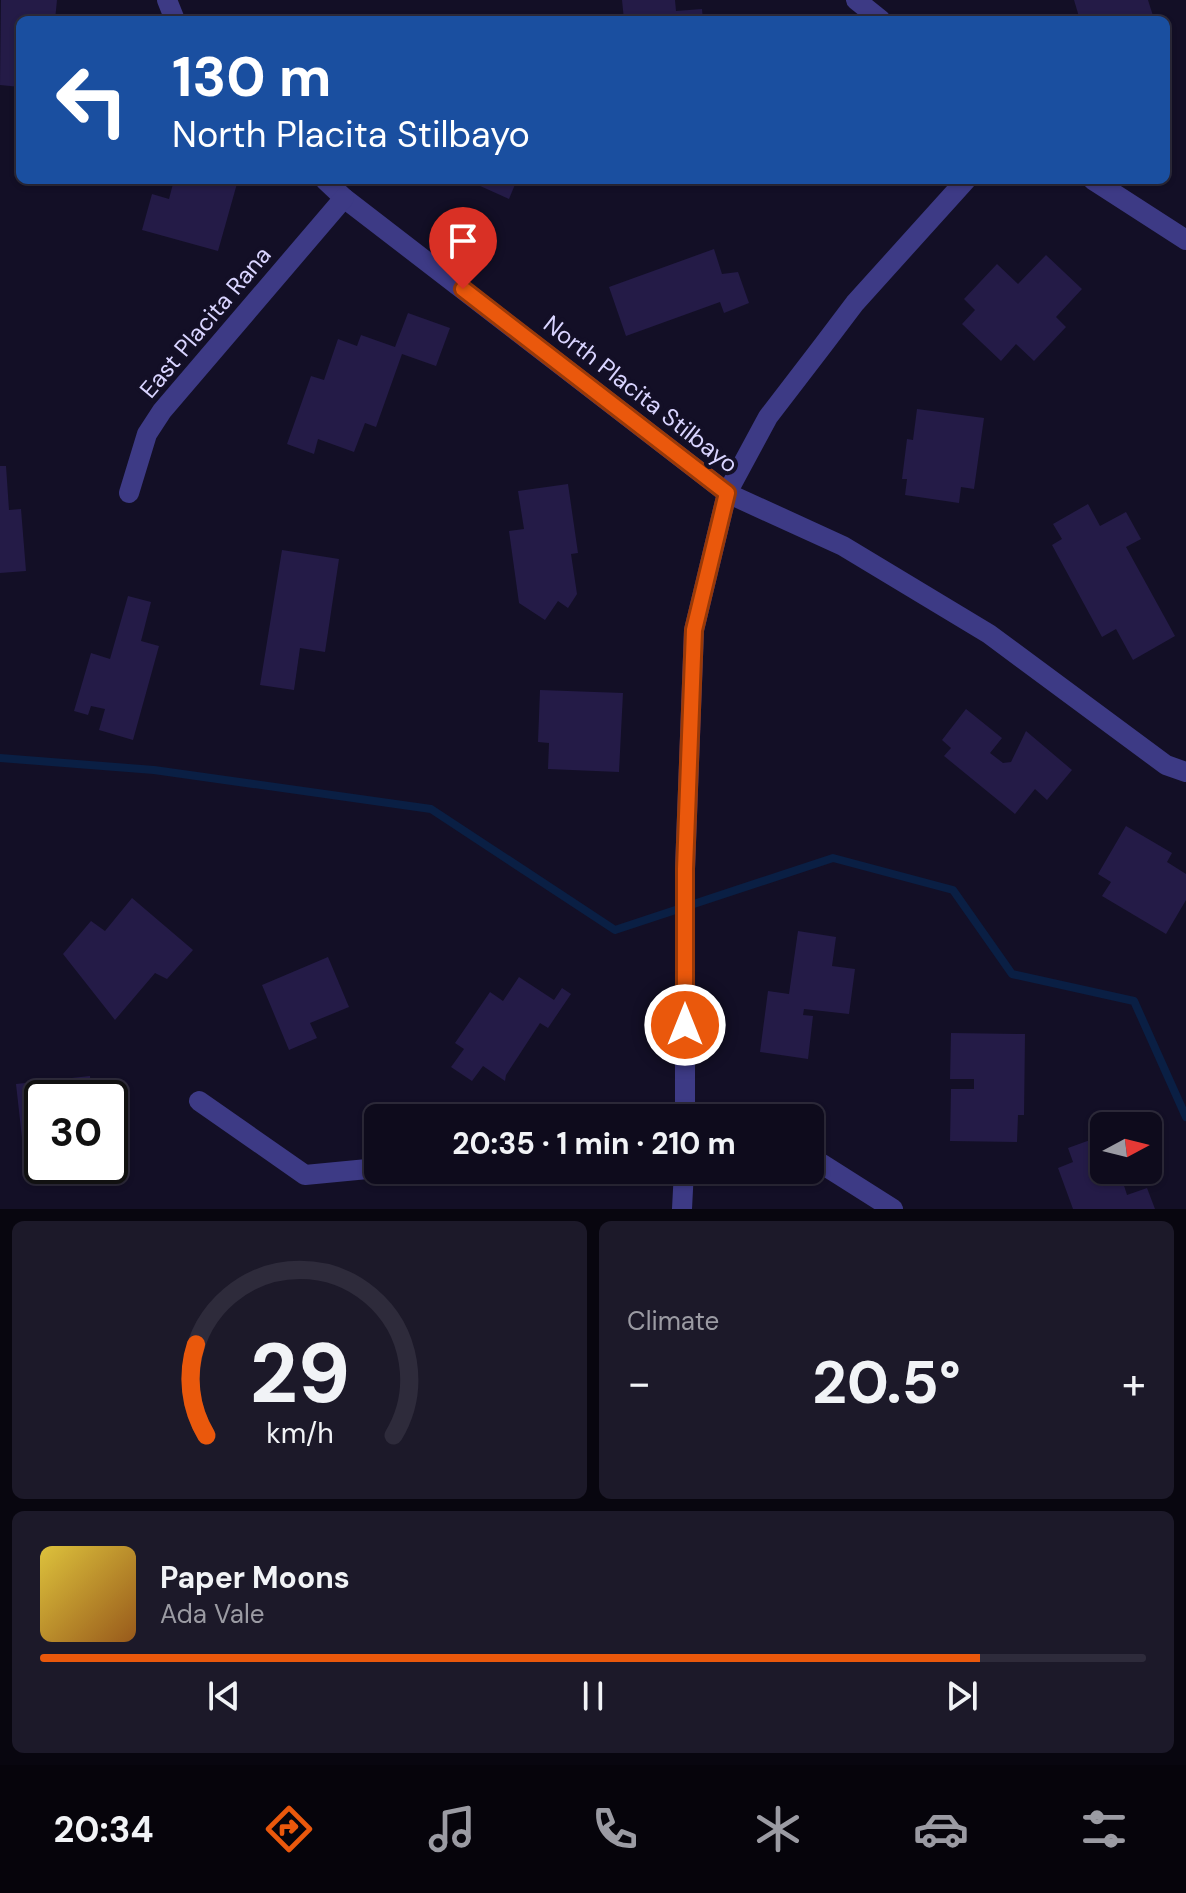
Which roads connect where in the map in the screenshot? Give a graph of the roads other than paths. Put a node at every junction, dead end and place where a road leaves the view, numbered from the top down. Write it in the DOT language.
graph roads {
  1 [pos="856,0"];
  2 [pos="876,16"];
  3 [pos="329,184"];
  4 [pos="962,184"];
  5 [pos="1099,184"];
  6 [pos="344,198"];
  7 [pos="1186,240"];
  8 [pos="129,493"];
  9 [pos="727,493"];
  10 [pos="1186,772"];
  11 [pos="199,1101"];
  12 [pos="685,1104"];
  13 [pos="824,1165"];
  14 [pos="364,1169"];
  15 [pos="683,1184"];
  16 [pos="682,1209"];
  17 [pos="893,1209"];
  1 -- 2 [label="street"];
  3 -- 6 [label="street, North Placita Stilbayo"];
  4 -- 9 [label="street"];
  5 -- 7 [label="street"];
  6 -- 8 [label="street, East Placita Rana"];
  6 -- 9 [label="street, North Placita Stilbayo"];
  9 -- 10 [label="street, North Placita Stilbayo"];
  9 -- 12 [label="street"];
  11 -- 14 [label="street"];
  13 -- 17 [label="street"];
  15 -- 16 [label="street"];
}
